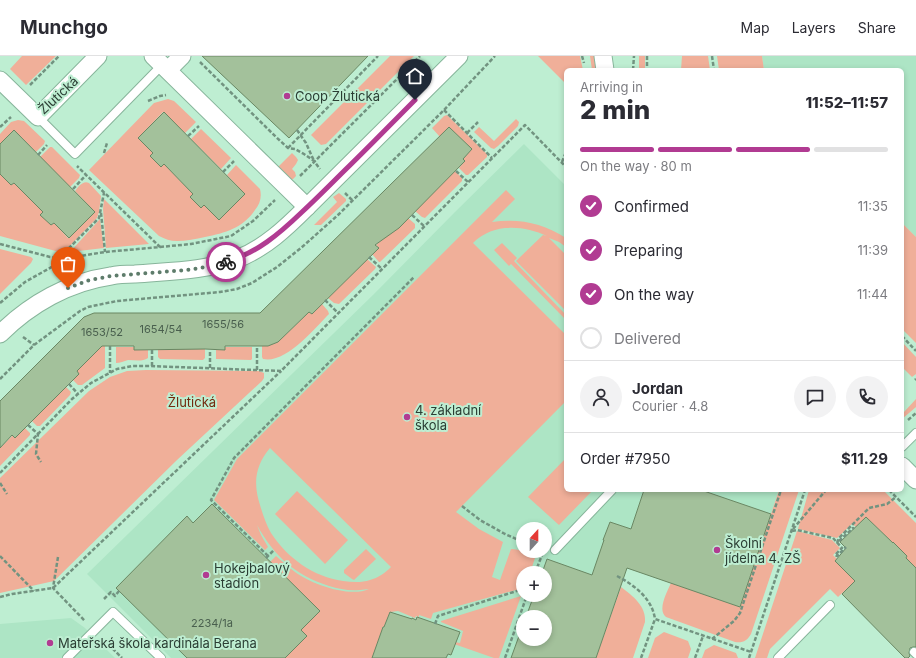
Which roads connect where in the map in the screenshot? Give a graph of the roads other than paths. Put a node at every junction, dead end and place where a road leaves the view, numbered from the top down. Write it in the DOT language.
graph roads {
  1 [pos="98,56"];
  2 [pos="182,56"];
  3 [pos="459,56"];
  4 [pos="603,56"];
  5 [pos="161,64"];
  6 [pos="605,68"];
  7 [pos="0,80"];
  8 [pos="38,117"];
  9 [pos="307,207"];
  10 [pos="0,334"];
  11 [pos="916,434"];
  12 [pos="904,445"];
  13 [pos="904,468"];
  14 [pos="916,480"];
  15 [pos="610,492"];
  16 [pos="555,550"];
  17 [pos="830,605"];
  18 [pos="72,656"];
  19 [pos="161,658"];
  20 [pos="778,658"];
  1 -- 8 [label="street, Žlutická"];
  2 -- 5 [label="street"];
  3 -- 9 [label="street"];
  4 -- 6 [label="street"];
  5 -- 8 [label="lane"];
  5 -- 9 [label="street"];
  7 -- 8 [label="street, Žlutická"];
  9 -- 10 [label="street"];
  11 -- 12 [label="lane"];
  13 -- 14 [label="street"];
  15 -- 16 [label="lane"];
  17 -- 20 [label="lane"];
  18 -- 19 [label="lane"];
}
